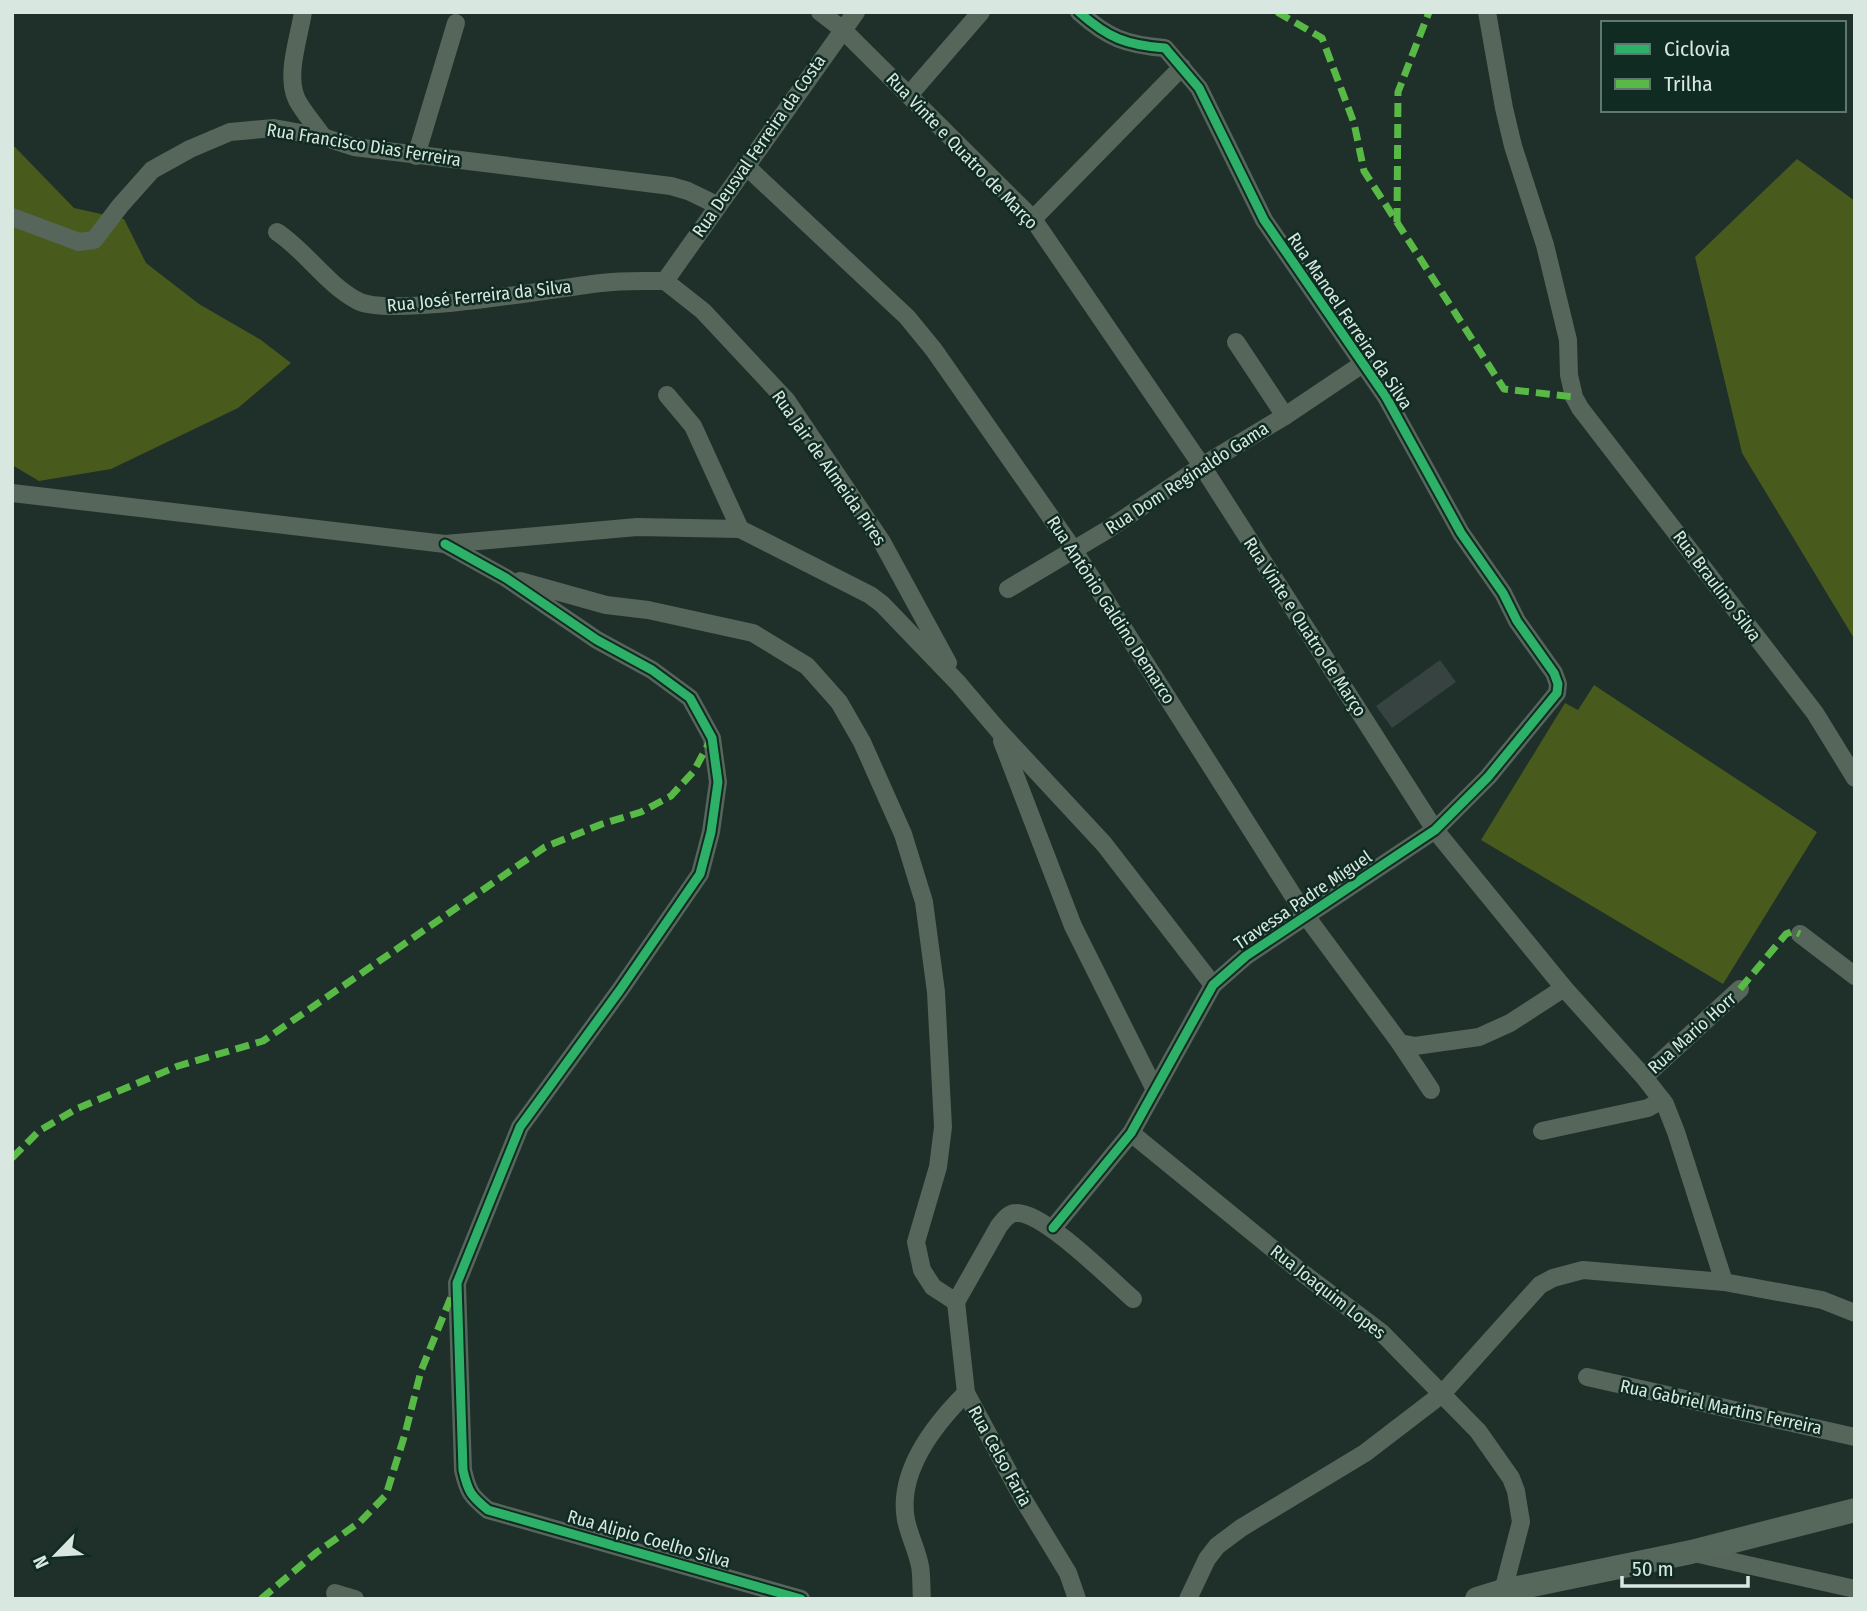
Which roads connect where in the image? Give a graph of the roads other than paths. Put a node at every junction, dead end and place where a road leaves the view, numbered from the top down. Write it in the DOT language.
graph roads {
  1 [pos="303,12"];
  2 [pos="820,12"];
  3 [pos="856,12"];
  4 [pos="981,12"];
  5 [pos="1079,12"];
  6 [pos="1487,12"];
  7 [pos="456,23"];
  8 [pos="842,29"];
  9 [pos="1182,67"];
  10 [pos="909,95"];
  11 [pos="323,137"];
  12 [pos="416,156"];
  13 [pos="746,166"];
  14 [pos="717,205"];
  15 [pos="12,217"];
  16 [pos="1033,219"];
  17 [pos="277,232"];
  18 [pos="665,281"];
  19 [pos="1236,342"];
  20 [pos="1364,363"];
  21 [pos="667,394"];
  22 [pos="1285,416"];
  23 [pos="1202,466"];
  24 [pos="12,493"];
  25 [pos="740,529"];
  26 [pos="445,544"];
  27 [pos="1073,549"];
  28 [pos="506,578"];
  29 [pos="1008,589"];
  30 [pos="958,683"];
  31 [pos="1557,693"];
  32 [pos="998,730"];
  33 [pos="1855,778"];
  34 [pos="1434,830"];
  35 [pos="1306,916"];
  36 [pos="1800,934"];
  37 [pos="1855,976"];
  38 [pos="1213,985"];
  39 [pos="1564,988"];
  40 [pos="1740,989"];
  41 [pos="1400,1043"];
  42 [pos="1644,1077"];
  43 [pos="1155,1090"];
  44 [pos="1431,1090"];
  45 [pos="1663,1102"];
  46 [pos="1542,1131"];
  47 [pos="1131,1133"];
  48 [pos="1053,1228"];
  49 [pos="1724,1282"];
  50 [pos="1133,1299"];
  51 [pos="956,1302"];
  52 [pos="1855,1313"];
  53 [pos="1587,1377"];
  54 [pos="966,1393"];
  55 [pos="1442,1394"];
  56 [pos="1855,1437"];
  57 [pos="1855,1510"];
  58 [pos="1691,1552"];
  59 [pos="1855,1589"];
  60 [pos="1503,1591"];
  61 [pos="335,1592"];
  62 [pos="355,1599"];
  63 [pos="801,1599"];
  64 [pos="922,1599"];
  65 [pos="1077,1599"];
  66 [pos="1188,1599"];
  67 [pos="1477,1599"];
  1 -- 11 [label="street"];
  2 -- 8 [label="street, Rua Vinte e Quatro de Março"];
  3 -- 8 [label="street, Rua Deusval Ferreira da Costa"];
  4 -- 10 [label="street"];
  5 -- 9 [label="street, Rua Manoel Ferreira da Silva"];
  6 -- 33 [label="street, Rua Braulino Silva"];
  7 -- 12 [label="street"];
  8 -- 10 [label="street, Rua Vinte e Quatro de Março"];
  8 -- 13 [label="street, Rua Deusval Ferreira da Costa"];
  9 -- 16 [label="street"];
  9 -- 20 [label="street, Rua Manoel Ferreira da Silva"];
  10 -- 16 [label="street, Rua Vinte e Quatro de Março"];
  11 -- 12 [label="street, Rua Francisco Dias Ferreira"];
  11 -- 15 [label="street, Rua Francisco Dias Ferreira"];
  12 -- 14 [label="street, Rua Francisco Dias Ferreira"];
  13 -- 14 [label="street, Rua Deusval Ferreira da Costa"];
  13 -- 27 [label="street, Rua Antônio Galdino Demarco"];
  14 -- 18 [label="street, Rua Deusval Ferreira da Costa"];
  16 -- 23 [label="street, Rua Vinte e Quatro de Março"];
  17 -- 18 [label="street, Rua José Ferreira da Silva"];
  18 -- 30 [label="street, Rua Jair de Almeida Pires"];
  19 -- 22 [label="street"];
  20 -- 22 [label="street, Rua Dom Reginaldo Gama"];
  20 -- 31 [label="street, Rua Manoel Ferreira da Silva"];
  21 -- 25 [label="street"];
  22 -- 23 [label="street, Rua Dom Reginaldo Gama"];
  23 -- 27 [label="street, Rua Dom Reginaldo Gama"];
  23 -- 34 [label="street, Rua Vinte e Quatro de Março"];
  24 -- 26 [label="street"];
  25 -- 26 [label="street"];
  25 -- 30 [label="street"];
  26 -- 28 [label="street"];
  27 -- 29 [label="street, Rua Dom Reginaldo Gama"];
  27 -- 35 [label="street, Rua Antônio Galdino Demarco"];
  28 -- 51 [label="street"];
  28 -- 63 [label="street, Rua Alipio Coelho Silva"];
  30 -- 32 [label="street"];
  31 -- 34 [label="street, Travessa Padre Miguel"];
  32 -- 38 [label="street"];
  32 -- 43 [label="street"];
  34 -- 35 [label="street, Travessa Padre Miguel"];
  34 -- 39 [label="street, Rua Vinte e Quatro de Março"];
  35 -- 38 [label="street, Travessa Padre Miguel"];
  35 -- 41 [label="street, Rua Antônio Galdino Demarco"];
  36 -- 37 [label="street"];
  38 -- 43 [label="street, Travessa Padre Miguel"];
  39 -- 41 [label="street"];
  39 -- 42 [label="street, Rua Vinte e Quatro de Março"];
  40 -- 42 [label="street, Rua Mario Horr"];
  41 -- 44 [label="street, Rua Antônio Galdino Demarco"];
  42 -- 45 [label="street, Rua Vinte e Quatro de Março"];
  43 -- 47 [label="street, Travessa Padre Miguel"];
  45 -- 46 [label="street"];
  45 -- 49 [label="street, Rua Vinte e Quatro de Março"];
  47 -- 48 [label="street, Travessa Padre Miguel"];
  47 -- 55 [label="street, Rua Joaquim Lopes"];
  48 -- 50 [label="street"];
  48 -- 51 [label="street"];
  49 -- 52 [label="street"];
  49 -- 55 [label="street"];
  51 -- 54 [label="street, Rua Celso Faria"];
  53 -- 56 [label="street, Rua Gabriel Martins Ferreira"];
  54 -- 64 [label="street"];
  54 -- 65 [label="street, Rua Celso Faria"];
  55 -- 60 [label="street, Rua Joaquim Lopes"];
  55 -- 66 [label="street"];
  57 -- 58 [label="main road"];
  58 -- 59 [label="street"];
  58 -- 60 [label="main road"];
  60 -- 67 [label="main road"];
  61 -- 62 [label="street"];
}
